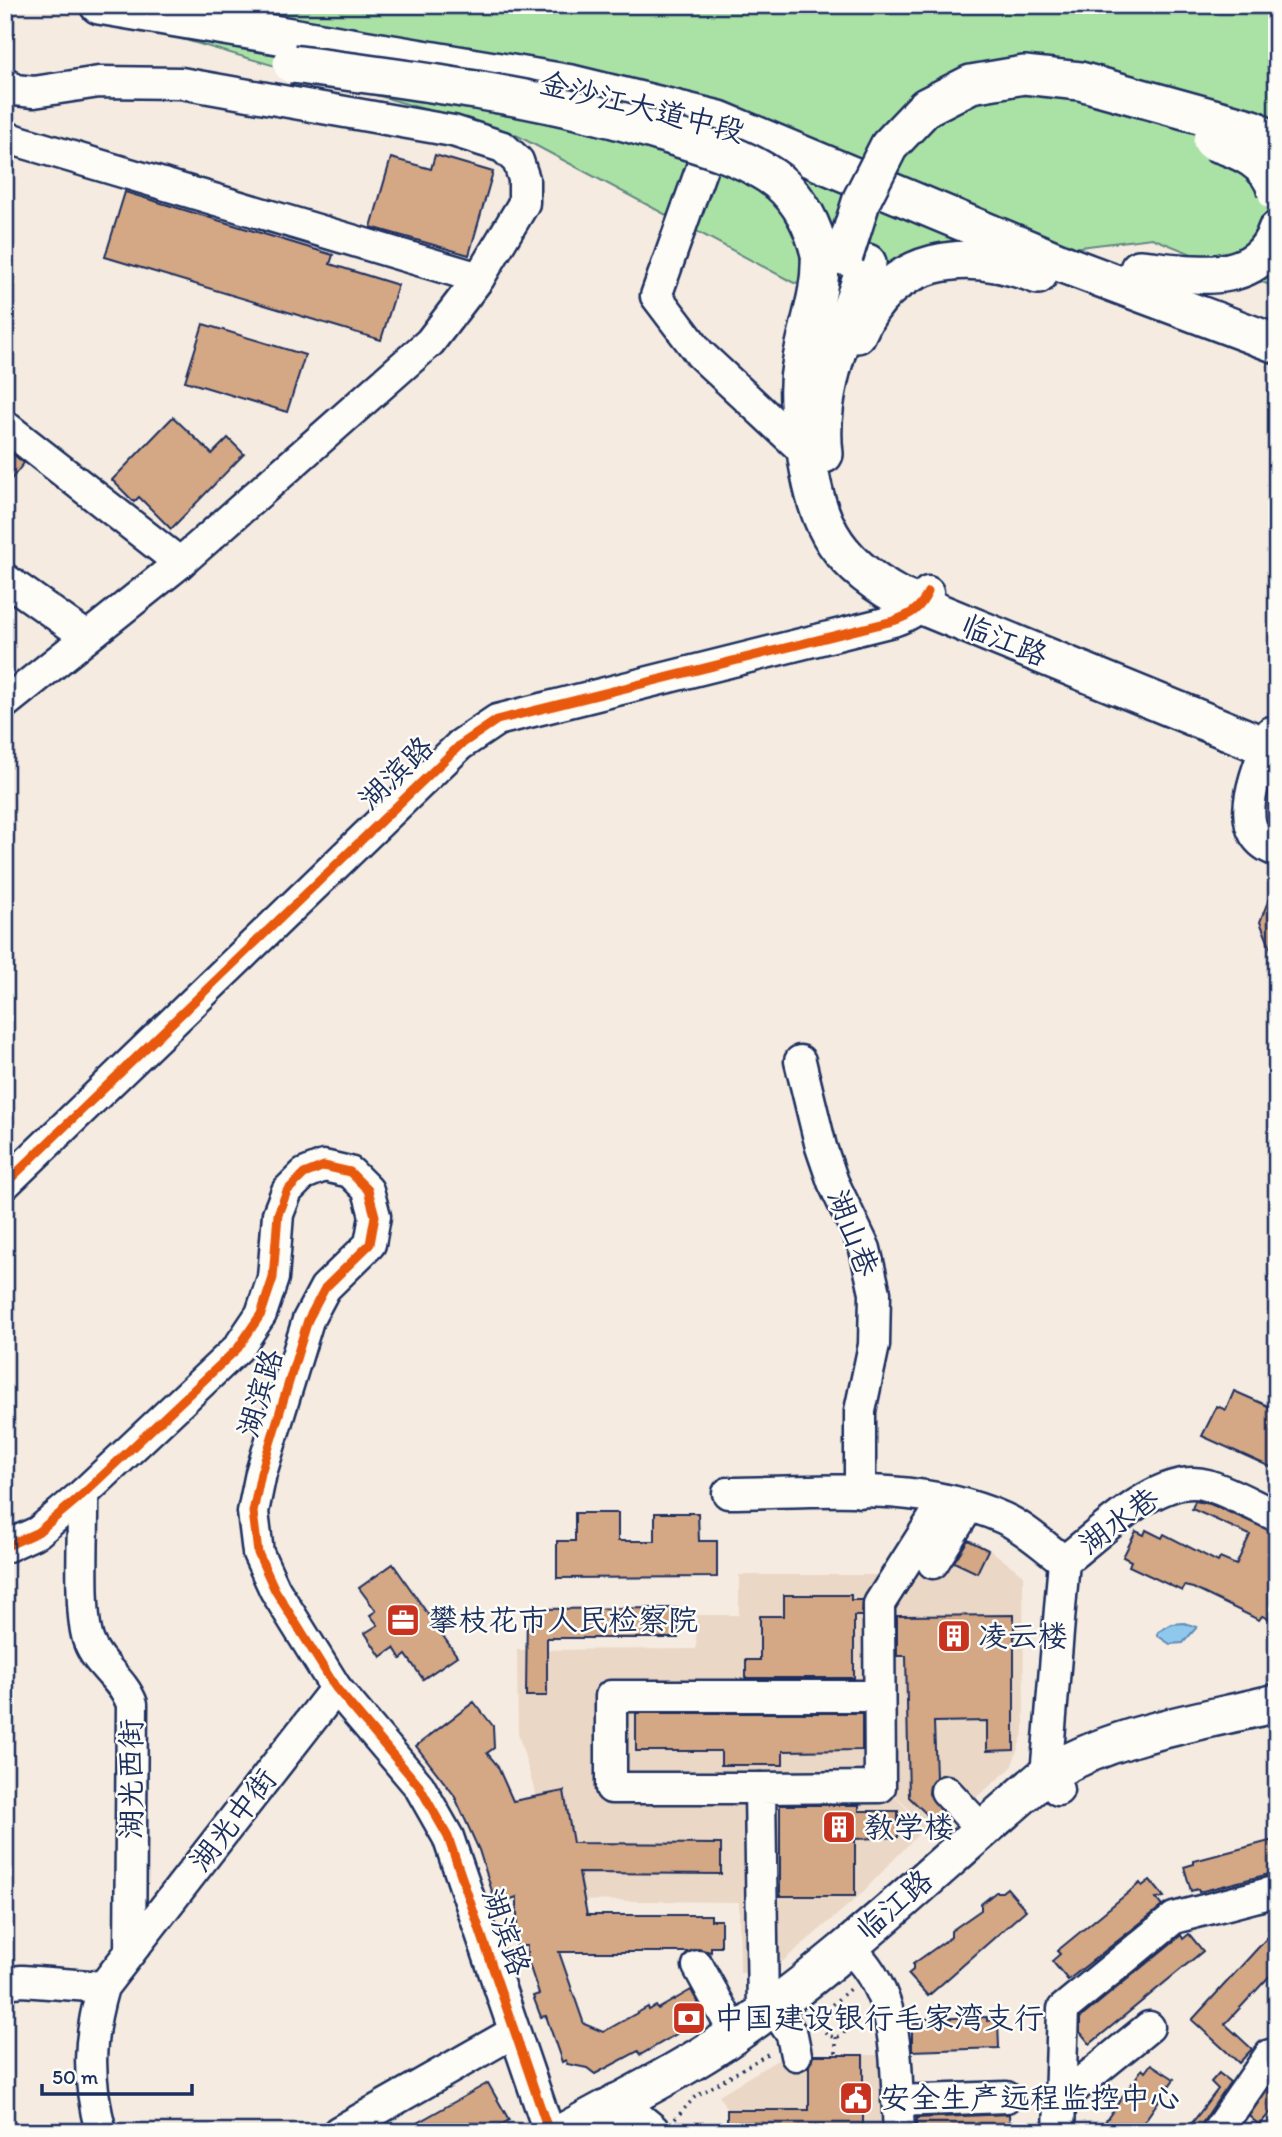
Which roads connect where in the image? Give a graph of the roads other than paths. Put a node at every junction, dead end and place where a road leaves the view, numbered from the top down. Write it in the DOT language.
graph roads {
  1 [pos="195,5"];
  2 [pos="108,7"];
  3 [pos="5,83"];
  4 [pos="719,120"];
  5 [pos="5,137"];
  6 [pos="1277,145"];
  7 [pos="1277,192"];
  8 [pos="1277,230"];
  9 [pos="855,266"];
  10 [pos="1139,269"];
  11 [pos="479,278"];
  12 [pos="1277,321"];
  13 [pos="1277,344"];
  14 [pos="1277,368"];
  15 [pos="5,426"];
  16 [pos="814,447"];
  17 [pos="180,562"];
  18 [pos="5,579"];
  19 [pos="925,599"];
  20 [pos="87,637"];
  21 [pos="5,703"];
  22 [pos="1273,741"];
  23 [pos="1277,851"];
  24 [pos="800,1061"];
  25 [pos="5,1184"];
  26 [pos="860,1492"];
  27 [pos="728,1493"];
  28 [pos="83,1494"];
  29 [pos="957,1503"];
  30 [pos="1277,1517"];
  31 [pos="5,1547"];
  32 [pos="1064,1561"];
  33 [pos="933,1563"];
  34 [pos="336,1688"];
  35 [pos="879,1696"];
  36 [pos="1277,1703"];
  37 [pos="1277,1723"];
  38 [pos="1052,1782"];
  39 [pos="761,1788"];
  40 [pos="946,1791"];
  41 [pos="982,1830"];
  42 [pos="1277,1891"];
  43 [pos="130,1952"];
  44 [pos="861,1960"];
  45 [pos="698,1966"];
  46 [pos="5,1983"];
  47 [pos="103,1987"];
  48 [pos="770,2026"];
  49 [pos="1149,2027"];
  50 [pos="514,2032"];
  51 [pos="1270,2055"];
  52 [pos="893,2082"];
  53 [pos="1006,2097"];
  54 [pos="1062,2098"];
  55 [pos="620,2122"];
  56 [pos="101,2132"];
  57 [pos="338,2132"];
  58 [pos="549,2132"];
  59 [pos="564,2132"];
  60 [pos="899,2132"];
  61 [pos="1059,2132"];
  62 [pos="1217,2132"];
  1 -- 10 [label="main road, 金沙江大道中段"];
  2 -- 4 [label="main road, 金沙江大道中段"];
  2 -- 9 [label="main road, bridge"];
  3 -- 11 [label="street"];
  4 -- 13 [label="main road, 金沙江大道中段"];
  4 -- 16 [label="street"];
  5 -- 11 [label="street"];
  6 -- 9 [label="main road, bridge"];
  7 -- 9 [label="main road, bridge"];
  8 -- 10 [label="main road"];
  9 -- 14 [label="main road"];
  9 -- 16 [label="main road, 临江路"];
  10 -- 12 [label="main road, 金沙江大道中段"];
  11 -- 17 [label="street"];
  15 -- 17 [label="street"];
  16 -- 19 [label="main road, 临江路"];
  17 -- 20 [label="street"];
  18 -- 20 [label="street"];
  19 -- 22 [label="main road, 临江路"];
  19 -- 25 [label="street, 湖滨路"];
  20 -- 21 [label="street"];
  22 -- 23 [label="street"];
  24 -- 26 [label="street, 湖山巷"];
  26 -- 27 [label="street"];
  26 -- 29 [label="street"];
  28 -- 31 [label="street, 湖滨路"];
  28 -- 34 [label="street, 湖滨路"];
  28 -- 43 [label="street, 湖光西街"];
  29 -- 32 [label="street"];
  29 -- 33 [label="street"];
  29 -- 35 [label="street"];
  30 -- 32 [label="street, 湖水巷"];
  32 -- 38 [label="street, 湖水巷"];
  34 -- 43 [label="street, 湖光中街"];
  34 -- 50 [label="street, 湖滨路"];
  35 -- 39 [label="street"];
  35 -- 39 [label="street"];
  36 -- 38 [label="main road, 临江路"];
  37 -- 38 [label="main road, 临江路"];
  38 -- 41 [label="main road, 临江路"];
  38 -- 44 [label="main road, 临江路"];
  39 -- 48 [label="street"];
  40 -- 41 [label="street"];
  41 -- 48 [label="main road, 临江路"];
  42 -- 54 [label="street"];
  43 -- 47 [label="street, 湖光中街"];
  44 -- 48 [label="main road, 临江路"];
  44 -- 52 [label="street"];
  45 -- 48 [label="street"];
  46 -- 47 [label="street"];
  47 -- 56 [label="street"];
  48 -- 55 [label="main road, 临江路"];
  48 -- 55 [label="main road, 临江路"];
  49 -- 54 [label="street"];
  50 -- 57 [label="street"];
  50 -- 58 [label="street, 湖滨路"];
  51 -- 62 [label="street"];
  52 -- 53 [label="street"];
  52 -- 60 [label="street"];
  54 -- 61 [label="street"];
  55 -- 59 [label="main road, 临江路"];
}
